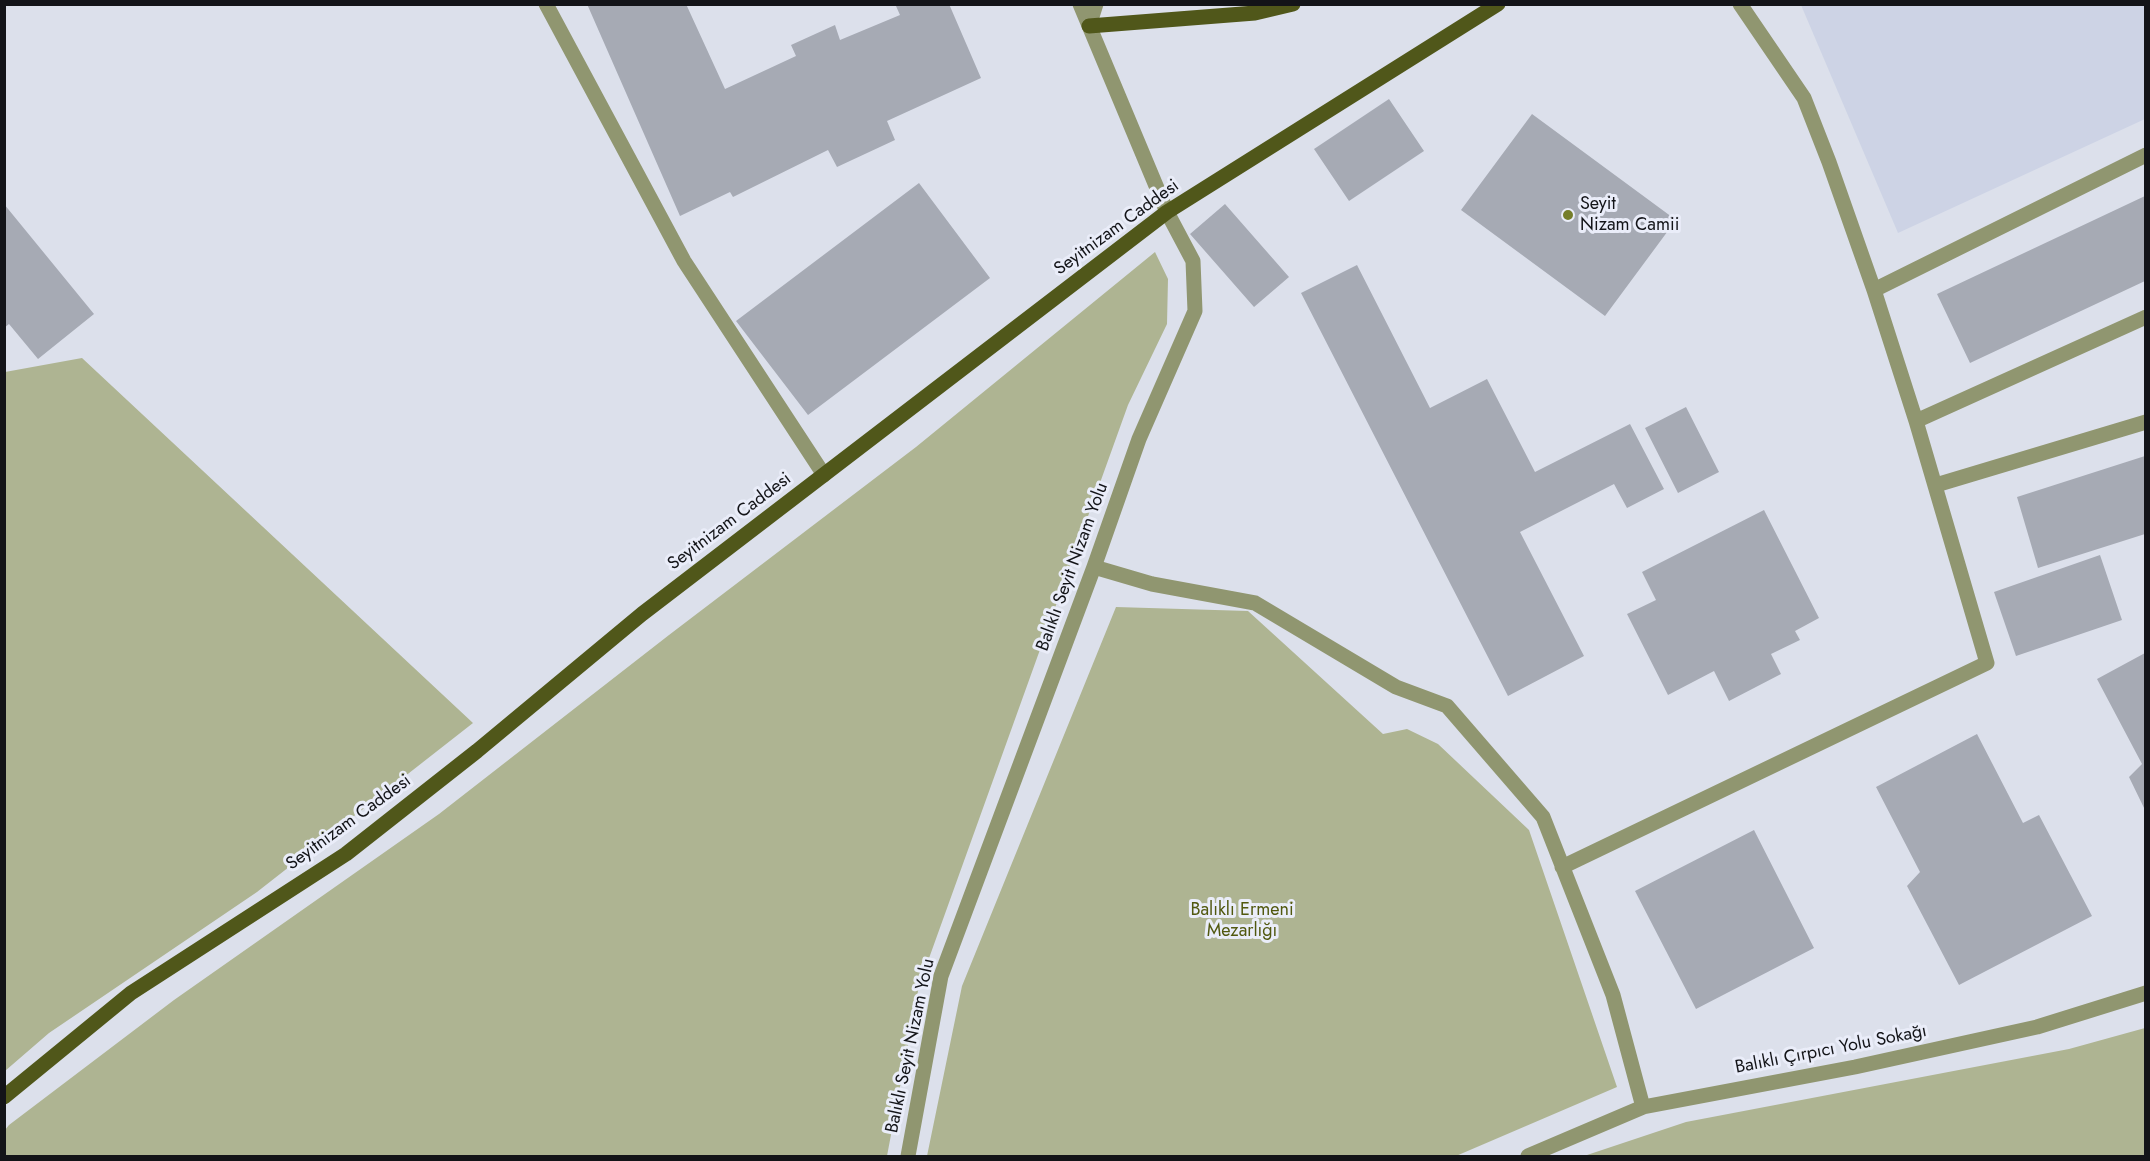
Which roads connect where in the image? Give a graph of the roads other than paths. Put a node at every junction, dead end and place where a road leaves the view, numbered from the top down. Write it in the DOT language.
graph roads {
  1 [pos="546,4"];
  2 [pos="1080,4"];
  3 [pos="1096,4"];
  4 [pos="1293,4"];
  5 [pos="1498,4"];
  6 [pos="1740,4"];
  7 [pos="1089,26"];
  8 [pos="2145,155"];
  9 [pos="1167,212"];
  10 [pos="1874,290"];
  11 [pos="2145,317"];
  12 [pos="1916,421"];
  13 [pos="2145,422"];
  14 [pos="824,475"];
  15 [pos="1936,485"];
  16 [pos="1094,567"];
  17 [pos="1562,867"];
  18 [pos="2145,993"];
  19 [pos="4,1096"];
  20 [pos="1643,1107"];
  21 [pos="908,1156"];
  22 [pos="1528,1156"];
  1 -- 14 [label="street"];
  2 -- 7 [label="street, Balıklı Seyit Nizam Yolu"];
  3 -- 7 [label="street"];
  4 -- 7 [label="main road"];
  5 -- 9 [label="main road, Seyitnizam Caddesi"];
  6 -- 10 [label="street"];
  7 -- 9 [label="street, Balıklı Seyit Nizam Yolu"];
  8 -- 10 [label="street"];
  9 -- 14 [label="main road, Seyitnizam Caddesi"];
  9 -- 16 [label="street, Balıklı Seyit Nizam Yolu"];
  10 -- 12 [label="street"];
  11 -- 12 [label="street"];
  12 -- 15 [label="street"];
  13 -- 15 [label="street"];
  14 -- 19 [label="main road, Seyitnizam Caddesi"];
  15 -- 17 [label="street"];
  16 -- 17 [label="street"];
  16 -- 21 [label="street, Balıklı Seyit Nizam Yolu"];
  17 -- 20 [label="street"];
  18 -- 20 [label="street, Balıklı Çırpıcı Yolu Sokağı"];
  20 -- 22 [label="street, Balıklı Çırpıcı Yolu Sokağı"];
}
